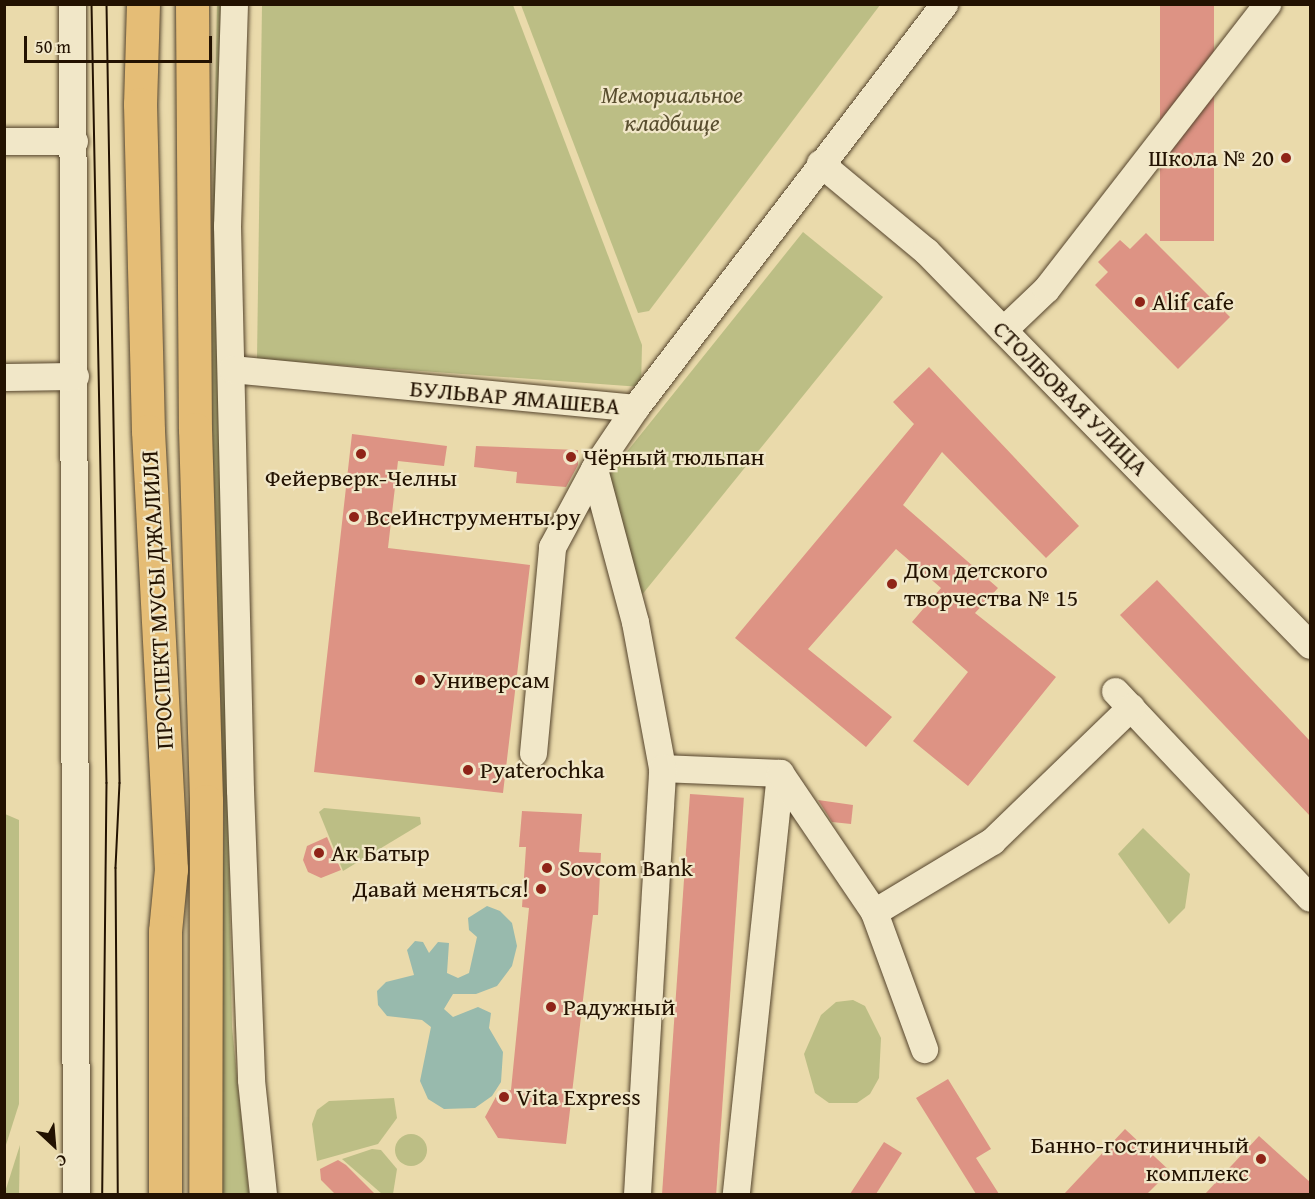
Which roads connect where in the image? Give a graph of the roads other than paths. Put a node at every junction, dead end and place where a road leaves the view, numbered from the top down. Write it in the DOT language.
graph roads {
  1 [pos="72,4"];
  2 [pos="143,4"];
  3 [pos="192,4"];
  4 [pos="234,4"];
  5 [pos="944,4"];
  6 [pos="1267,4"];
  7 [pos="4,141"];
  8 [pos="74,141"];
  9 [pos="820,163"];
  10 [pos="1003,330"];
  11 [pos="232,369"];
  12 [pos="75,376"];
  13 [pos="4,377"];
  14 [pos="635,408"];
  15 [pos="594,468"];
  16 [pos="1311,645"];
  17 [pos="532,753"];
  18 [pos="662,768"];
  19 [pos="780,773"];
  20 [pos="1311,898"];
  21 [pos="874,912"];
  22 [pos="924,1049"];
  23 [pos="76,1194"];
  24 [pos="165,1194"];
  25 [pos="205,1194"];
  26 [pos="263,1194"];
  27 [pos="637,1194"];
  28 [pos="736,1194"];
  1 -- 8 [label="street"];
  2 -- 24 [label="main road, ПРОСПЕКТ МУСЫ ДЖАЛИЛЯ"];
  3 -- 25 [label="main road, ПРОСПЕКТ МУСЫ ДЖАЛИЛЯ"];
  4 -- 11 [label="street"];
  5 -- 9 [label="street, БУЛЬВАР ЯМАШЕВА"];
  6 -- 10 [label="street"];
  7 -- 8 [label="street"];
  8 -- 12 [label="street"];
  9 -- 10 [label="street, СТОЛБОВАЯ УЛИЦА"];
  9 -- 14 [label="street, БУЛЬВАР ЯМАШЕВА"];
  10 -- 16 [label="street, СТОЛБОВАЯ УЛИЦА"];
  11 -- 14 [label="street, БУЛЬВАР ЯМАШЕВА"];
  11 -- 26 [label="street"];
  12 -- 13 [label="street"];
  12 -- 23 [label="street"];
  14 -- 15 [label="street"];
  15 -- 17 [label="street"];
  15 -- 18 [label="street"];
  18 -- 19 [label="street"];
  18 -- 27 [label="street"];
  19 -- 21 [label="street"];
  19 -- 28 [label="street"];
  20 -- 21 [label="street"];
  21 -- 22 [label="street"];
}
